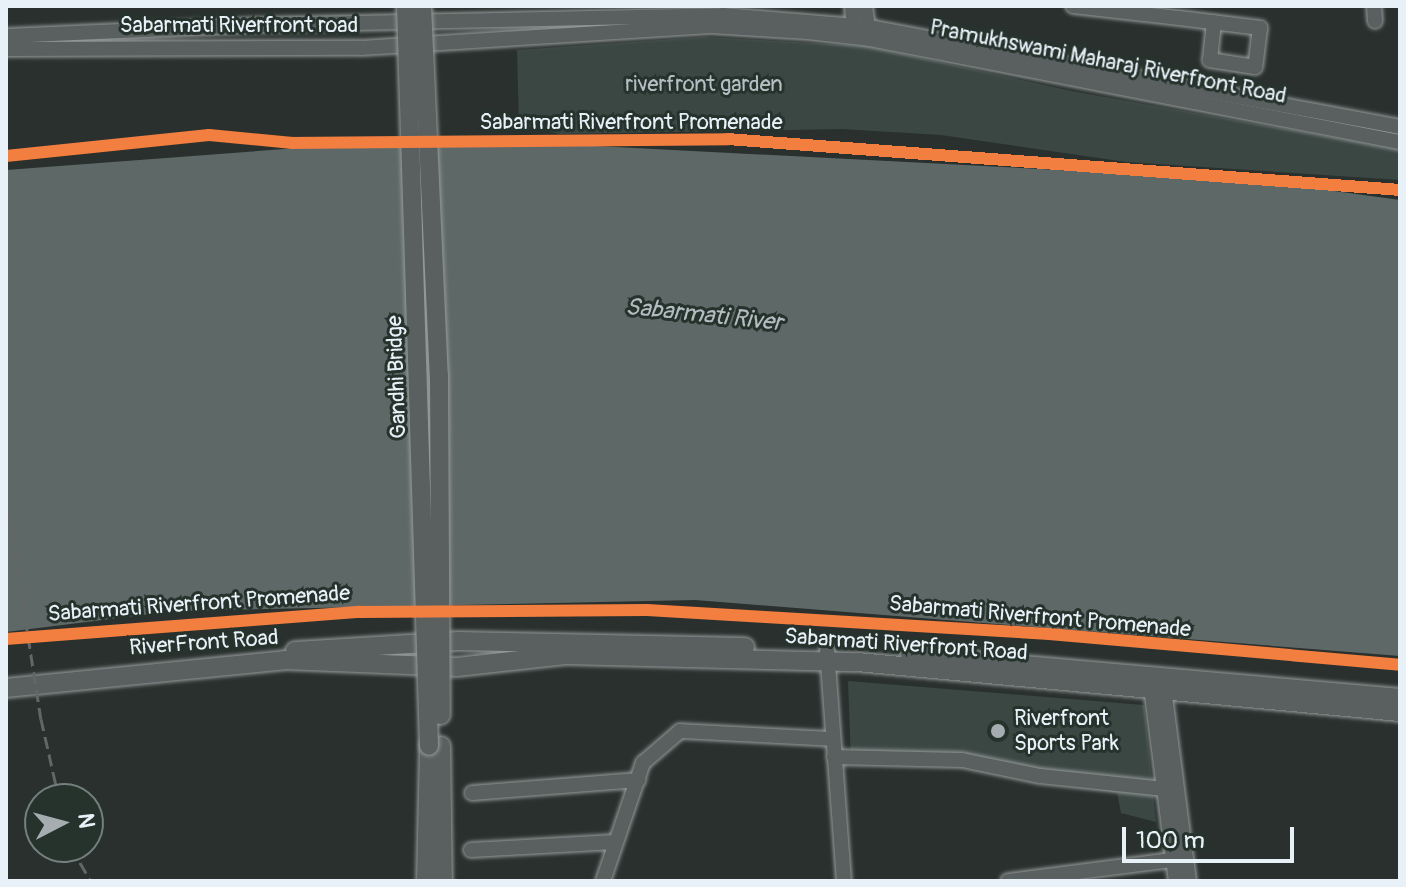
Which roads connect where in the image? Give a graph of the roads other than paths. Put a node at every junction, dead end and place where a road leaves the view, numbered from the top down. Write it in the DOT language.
graph roads {
  1 [pos="406,6"];
  2 [pos="422,6"];
  3 [pos="852,6"];
  4 [pos="865,6"];
  5 [pos="1073,6"];
  6 [pos="1180,12"];
  7 [pos="1214,22"];
  8 [pos="807,32"];
  9 [pos="862,32"];
  10 [pos="6,36"];
  11 [pos="10,52"];
  12 [pos="1400,127"];
  13 [pos="1400,142"];
  14 [pos="403,643"];
  15 [pos="827,655"];
  16 [pos="407,668"];
  17 [pos="6,680"];
  18 [pos="1156,683"];
  19 [pos="6,688"];
  20 [pos="1400,698"];
  21 [pos="1400,712"];
  22 [pos="833,739"];
  23 [pos="435,746"];
  24 [pos="834,757"];
  25 [pos="638,780"];
  26 [pos="1164,789"];
  27 [pos="472,793"];
  28 [pos="615,842"];
  29 [pos="471,850"];
  30 [pos="1173,860"];
  31 [pos="426,881"];
  32 [pos="443,881"];
  33 [pos="603,881"];
  34 [pos="844,881"];
  35 [pos="1008,881"];
  36 [pos="1176,881"];
  37 [pos="1189,881"];
  1 -- 23 [label="main road, Gandhi Bridge, bridge"];
  2 -- 23 [label="main road, Gandhi Bridge, bridge"];
  3 -- 9 [label="street"];
  4 -- 9 [label="street"];
  5 -- 6 [label="street"];
  6 -- 7 [label="street"];
  8 -- 9 [label="street, Pramukhswami Maharaj Riverfront Road"];
  8 -- 11 [label="street, Sabarmati Riverfront road"];
  9 -- 10 [label="street, Sabarmati Riverfront road"];
  9 -- 12 [label="street"];
  9 -- 13 [label="street, Pramukhswami Maharaj Riverfront Road"];
  14 -- 15 [label="main road, Sabarmati Riverfront Road"];
  14 -- 17 [label="main road, RiverFront Road"];
  15 -- 16 [label="main road, Sabarmati Riverfront Road"];
  15 -- 18 [label="main road, Sabarmati Riverfront Road"];
  15 -- 22 [label="street"];
  16 -- 19 [label="main road, RiverFront Road"];
  18 -- 20 [label="main road, Sabarmati Riverfront Road"];
  18 -- 21 [label="main road, Sabarmati Riverfront Road"];
  18 -- 26 [label="street"];
  18 -- 37 [label="street"];
  22 -- 24 [label="street"];
  22 -- 25 [label="street"];
  23 -- 31 [label="main road"];
  23 -- 32 [label="main road"];
  24 -- 26 [label="street"];
  24 -- 34 [label="street"];
  25 -- 27 [label="street"];
  25 -- 28 [label="street"];
  26 -- 30 [label="street"];
  28 -- 29 [label="street"];
  28 -- 33 [label="street"];
  30 -- 35 [label="street"];
  30 -- 36 [label="street"];
}
